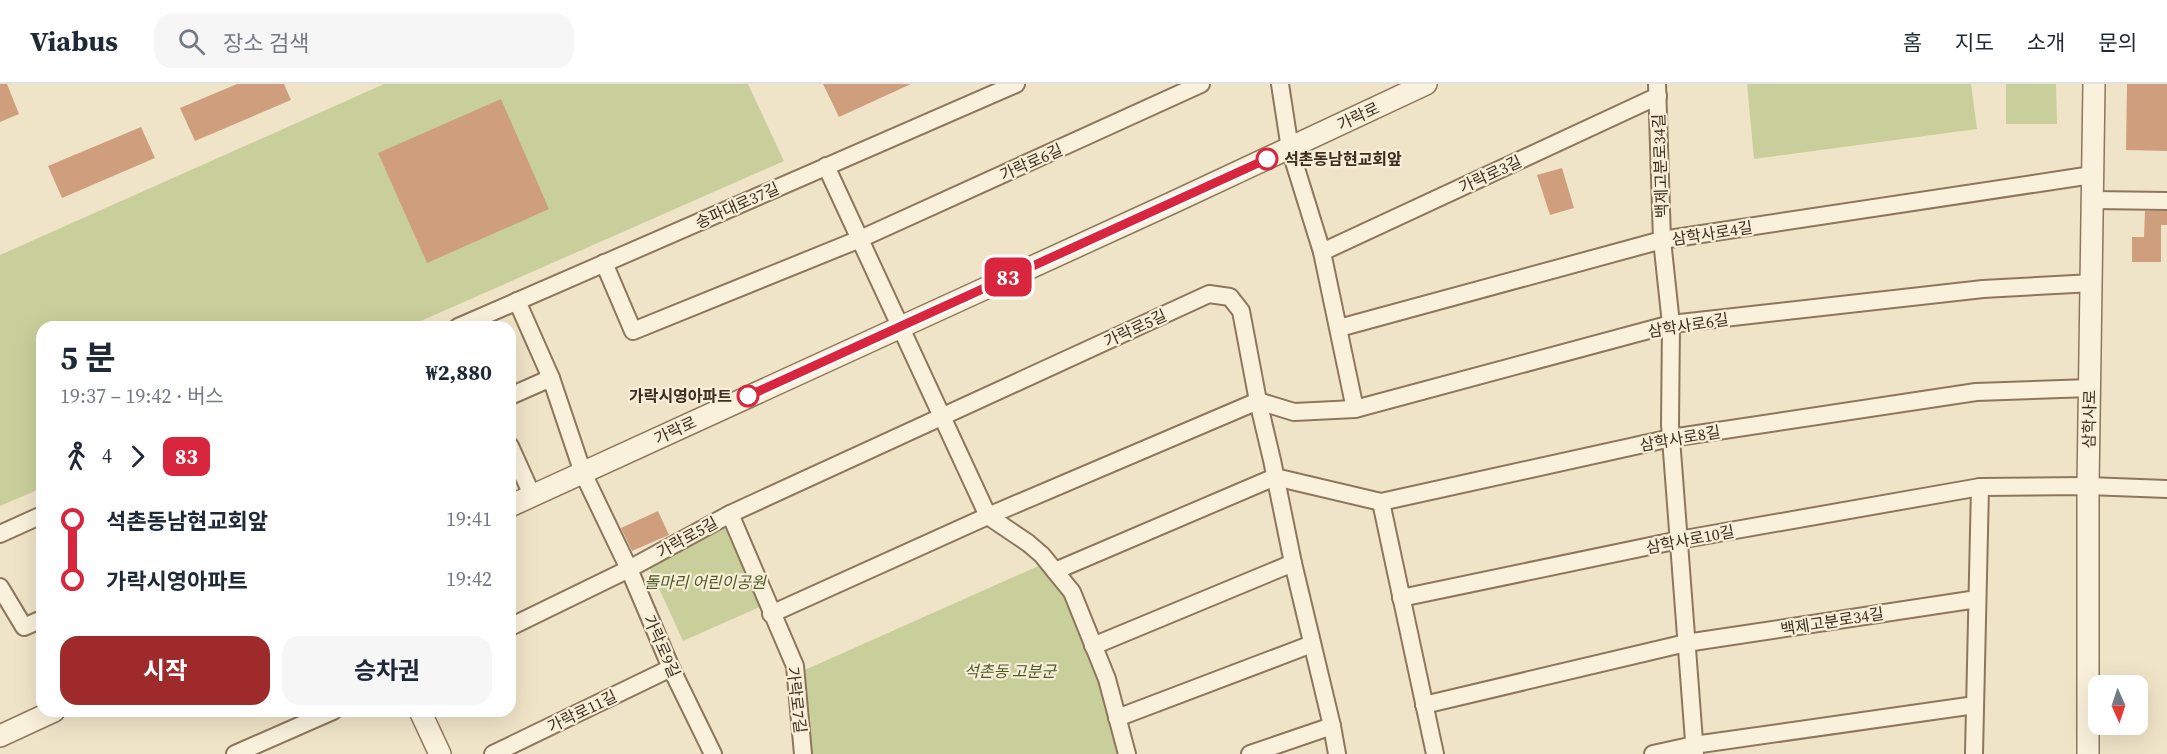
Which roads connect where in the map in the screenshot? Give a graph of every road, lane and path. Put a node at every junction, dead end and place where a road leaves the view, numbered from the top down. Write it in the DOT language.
graph roads {
  1 [pos="1016,84"];
  2 [pos="1201,84"];
  3 [pos="1280,84"];
  4 [pos="1426,84"];
  5 [pos="2094,84"];
  6 [pos="1658,90"];
  7 [pos="1290,149"];
  8 [pos="826,166"];
  9 [pos="2092,175"];
  10 [pos="2093,200"];
  11 [pos="2167,201"];
  12 [pos="860,239"];
  13 [pos="1662,240"];
  14 [pos="1322,252"];
  15 [pos="604,263"];
  16 [pos="2092,283"];
  17 [pos="517,302"];
  18 [pos="472,321"];
  19 [pos="1671,324"];
  20 [pos="900,326"];
  21 [pos="1339,328"];
  22 [pos="551,378"];
  23 [pos="2090,388"];
  24 [pos="516,393"];
  25 [pos="1258,401"];
  26 [pos="1355,409"];
  27 [pos="942,417"];
  28 [pos="1671,438"];
  29 [pos="516,459"];
  30 [pos="583,472"];
  31 [pos="1275,477"];
  32 [pos="1980,486"];
  33 [pos="2088,486"];
  34 [pos="2167,489"];
  35 [pos="532,495"];
  36 [pos="1381,502"];
  37 [pos="516,503"];
  38 [pos="730,514"];
  39 [pos="988,516"];
  40 [pos="36,518"];
  41 [pos="0,534"];
  42 [pos="1679,540"];
  43 [pos="1293,563"];
  44 [pos="629,569"];
  45 [pos="1055,571"];
  46 [pos="0,587"];
  47 [pos="1401,598"];
  48 [pos="1977,599"];
  49 [pos="771,614"];
  50 [pos="36,622"];
  51 [pos="516,624"];
  52 [pos="1686,643"];
  53 [pos="1312,644"];
  54 [pos="1093,645"];
  55 [pos="671,668"];
  56 [pos="1424,705"];
  57 [pos="1975,705"];
  58 [pos="41,717"];
  59 [pos="319,717"];
  60 [pos="423,717"];
  61 [pos="1117,718"];
  62 [pos="1332,726"];
  63 [pos="0,736"];
  64 [pos="1694,750"];
  65 [pos="236,754"];
  66 [pos="440,754"];
  67 [pos="493,754"];
  68 [pos="712,754"];
  69 [pos="803,754"];
  70 [pos="1127,754"];
  71 [pos="1250,754"];
  72 [pos="1337,754"];
  73 [pos="1435,754"];
  74 [pos="1653,754"];
  75 [pos="1974,754"];
  76 [pos="2088,754"];
  1 -- 8 [label="street, 송파대로37길"];
  2 -- 12 [label="street, 가락로6길"];
  3 -- 7 [label="street"];
  4 -- 7 [label="street, 가락로"];
  5 -- 9 [label="street, 삼학사로"];
  6 -- 13 [label="street, 백제고분로34길"];
  6 -- 14 [label="street, 가락로3길"];
  7 -- 14 [label="street"];
  7 -- 20 [label="street, 가락로"];
  8 -- 12 [label="street"];
  8 -- 15 [label="street, 송파대로37길"];
  9 -- 10 [label="street, 삼학사로"];
  9 -- 13 [label="street, 삼학사로4길"];
  10 -- 11 [label="street"];
  10 -- 16 [label="street, 삼학사로"];
  12 -- 15 [label="street, 가락로6길"];
  12 -- 20 [label="street"];
  13 -- 19 [label="street, 백제고분로34길"];
  13 -- 21 [label="street, 삼학사로4길"];
  14 -- 21 [label="street"];
  15 -- 17 [label="street, 송파대로37길"];
  16 -- 19 [label="street, 삼학사로6길"];
  16 -- 23 [label="street, 삼학사로"];
  17 -- 18 [label="street, 송파대로37길"];
  17 -- 22 [label="street"];
  19 -- 26 [label="street, 삼학사로6길"];
  19 -- 28 [label="street, 백제고분로34길"];
  20 -- 27 [label="street"];
  20 -- 30 [label="street, 가락로"];
  21 -- 26 [label="street"];
  22 -- 24 [label="street"];
  22 -- 30 [label="street"];
  23 -- 28 [label="street, 삼학사로8길"];
  23 -- 33 [label="street, 삼학사로"];
  25 -- 26 [label="street, 삼학사로6길"];
  25 -- 27 [label="street, 가락로5길"];
  25 -- 31 [label="street, 가락로5길"];
  25 -- 39 [label="street"];
  27 -- 38 [label="street, 가락로5길"];
  27 -- 39 [label="street"];
  28 -- 36 [label="street, 삼학사로8길"];
  28 -- 42 [label="street, 백제고분로34길"];
  29 -- 35 [label="street"];
  30 -- 35 [label="street, 가락로"];
  30 -- 44 [label="street, 가락로9길"];
  31 -- 36 [label="street, 삼학사로8길"];
  31 -- 43 [label="street, 가락로5길"];
  31 -- 45 [label="street"];
  32 -- 33 [label="street, 삼학사로10길"];
  32 -- 42 [label="street, 삼학사로10길"];
  32 -- 48 [label="street"];
  33 -- 34 [label="street, 삼학사로10길"];
  33 -- 76 [label="street, 삼학사로"];
  35 -- 37 [label="street, 가락로"];
  36 -- 47 [label="street"];
  38 -- 44 [label="street, 가락로5길"];
  38 -- 49 [label="street, 가락로7길"];
  39 -- 45 [label="street"];
  39 -- 49 [label="street"];
  40 -- 41 [label="street"];
  42 -- 47 [label="street, 삼학사로10길"];
  42 -- 52 [label="street, 백제고분로34길"];
  43 -- 53 [label="street, 가락로5길"];
  43 -- 54 [label="street"];
  44 -- 51 [label="street"];
  44 -- 55 [label="street, 가락로9길"];
  45 -- 54 [label="street"];
  46 -- 50 [label="street"];
  47 -- 56 [label="street"];
  48 -- 52 [label="street, 백제고분로34길"];
  48 -- 57 [label="street"];
  49 -- 69 [label="street, 가락로7길"];
  52 -- 56 [label="street, 백제고분로34길"];
  52 -- 64 [label="street, 백제고분로34길"];
  53 -- 61 [label="street"];
  53 -- 62 [label="street, 가락로5길"];
  54 -- 61 [label="street"];
  55 -- 67 [label="street, 가락로11길"];
  55 -- 68 [label="street, 가락로9길"];
  56 -- 73 [label="street"];
  57 -- 64 [label="street"];
  57 -- 75 [label="street"];
  58 -- 63 [label="street"];
  59 -- 65 [label="street"];
  60 -- 66 [label="street"];
  61 -- 70 [label="street"];
  62 -- 71 [label="street"];
  62 -- 72 [label="street, 가락로5길"];
  64 -- 74 [label="street"];
}
